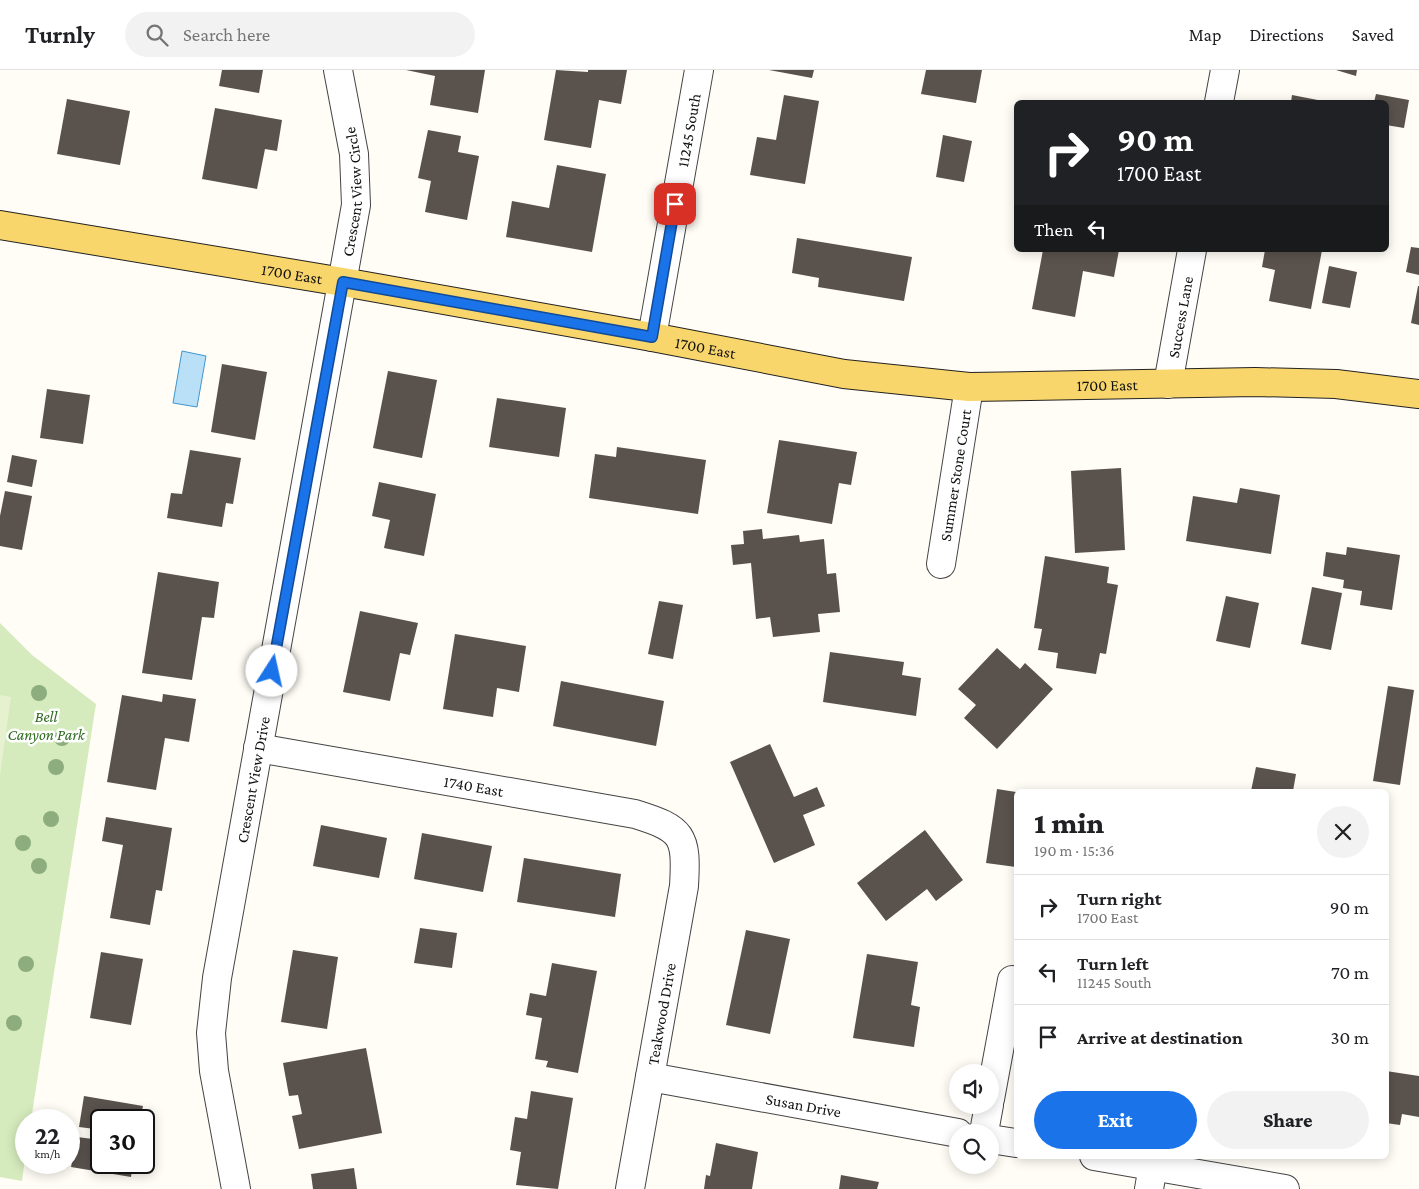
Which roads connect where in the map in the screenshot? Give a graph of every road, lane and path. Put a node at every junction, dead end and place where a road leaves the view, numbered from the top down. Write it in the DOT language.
graph roads {
  1 [pos="338,70"];
  2 [pos="699,70"];
  3 [pos="1225,70"];
  4 [pos="1219,100"];
  5 [pos="0,225"];
  6 [pos="1192,252"];
  7 [pos="343,282"];
  8 [pos="652,337"];
  9 [pos="1168,384"];
  10 [pos="969,387"];
  11 [pos="1419,394"];
  12 [pos="941,564"];
  13 [pos="258,748"];
  14 [pos="681,838"];
  15 [pos="1012,980"];
  16 [pos="997,1064"];
  17 [pos="650,1077"];
  18 [pos="949,1131"];
  19 [pos="999,1140"];
  20 [pos="1014,1143"];
  21 [pos="1102,1159"];
  22 [pos="1151,1178"];
  23 [pos="236,1189"];
  24 [pos="630,1189"];
  25 [pos="1285,1189"];
  1 -- 7 [label="street, Crescent View Circle"];
  2 -- 8 [label="street, 11245 South"];
  3 -- 4 [label="street"];
  5 -- 7 [label="main road, 1700 East"];
  6 -- 9 [label="street, Success Lane"];
  7 -- 8 [label="main road, 1700 East"];
  7 -- 13 [label="street, Crescent View Drive"];
  8 -- 10 [label="main road, 1700 East"];
  9 -- 10 [label="main road, 1700 East"];
  9 -- 11 [label="main road, 1700 East"];
  10 -- 12 [label="street, Summer Stone Court"];
  13 -- 14 [label="street, 1740 East"];
  13 -- 23 [label="street, Crescent View Drive"];
  14 -- 17 [label="street, Teakwood Drive"];
  15 -- 16 [label="street"];
  17 -- 18 [label="street, Susan Drive"];
  17 -- 24 [label="street, Teakwood Drive"];
  19 -- 20 [label="street"];
  21 -- 22 [label="street"];
  22 -- 25 [label="street"];
}
